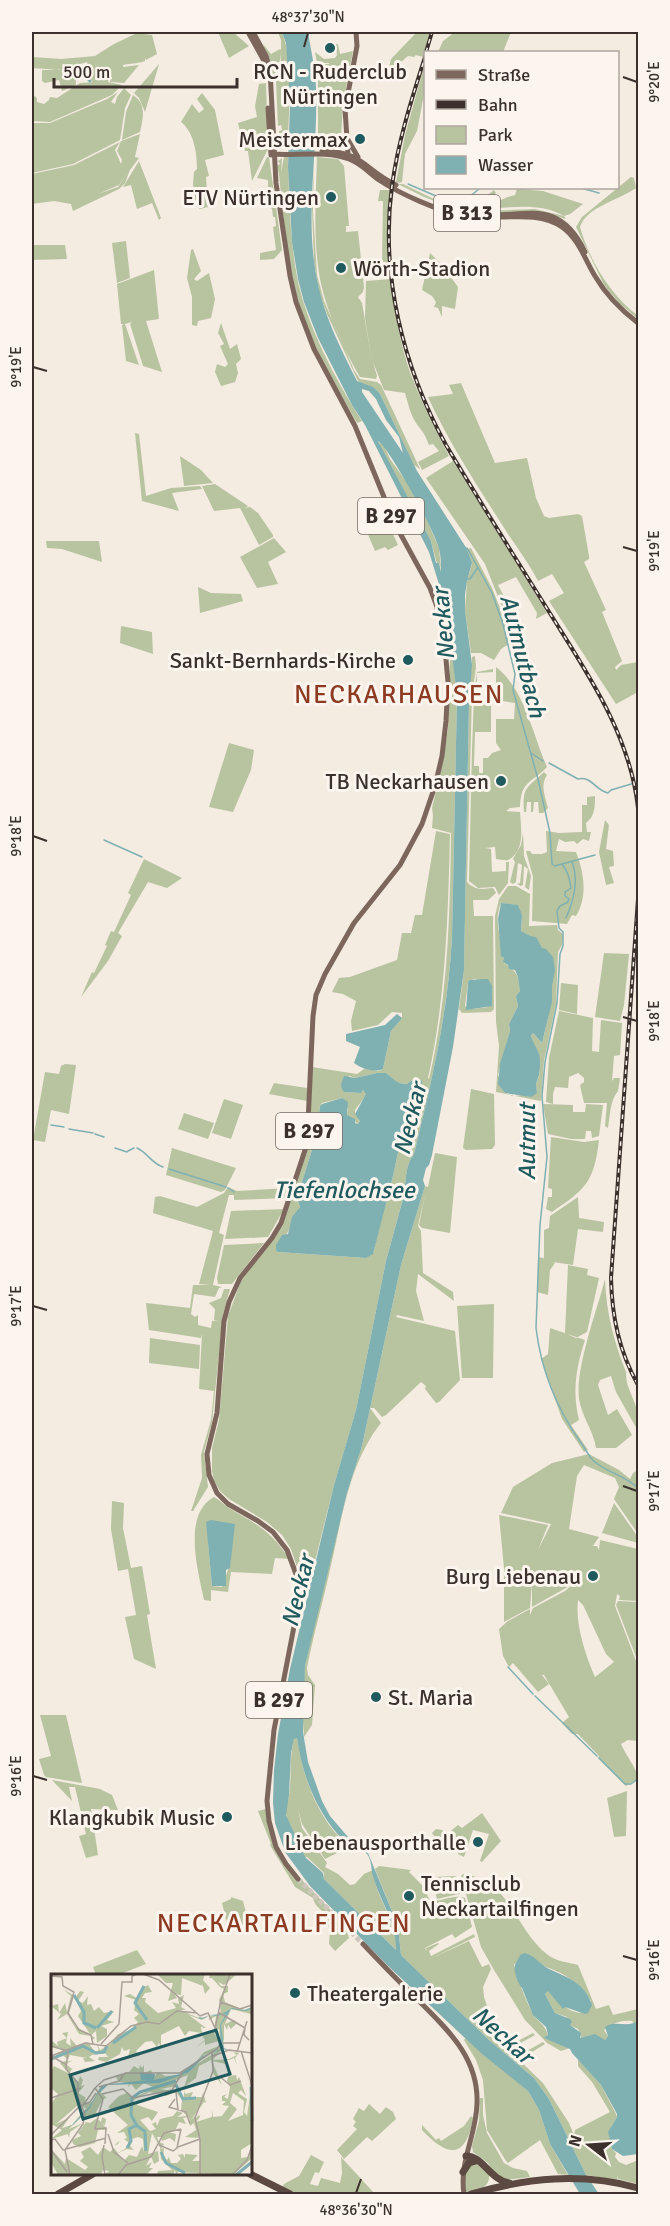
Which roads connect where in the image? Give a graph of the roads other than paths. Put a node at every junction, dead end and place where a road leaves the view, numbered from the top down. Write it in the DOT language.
graph roads {
  1 [pos="248,32"];
  2 [pos="253,32"];
  3 [pos="356,32"];
  4 [pos="258,44"];
  5 [pos="270,110"];
  6 [pos="347,139"];
  7 [pos="336,151"];
  8 [pos="275,153"];
  9 [pos="328,153"];
  10 [pos="347,155"];
  11 [pos="359,158"];
  12 [pos="276,183"];
  13 [pos="605,291"];
  14 [pos="639,323"];
  15 [pos="298,1880"];
  16 [pos="363,1944"];
  17 [pos="466,2156"];
  18 [pos="478,2162"];
  19 [pos="463,2172"];
  20 [pos="491,2174"];
  21 [pos="91,2175"];
  22 [pos="252,2175"];
  23 [pos="512,2183"];
  24 [pos="639,2188"];
  25 [pos="283,2191"];
  26 [pos="483,2191"];
  27 [pos="58,2194"];
  28 [pos="464,2194"];
  29 [pos="472,2194"];
  1 -- 4 [label="main road"];
  2 -- 4 [label="main road"];
  3 -- 6 [label="main road"];
  4 -- 5 [label="main road"];
  5 -- 8 [label="main road"];
  5 -- 8 [label="main road"];
  6 -- 7 [label="main road"];
  6 -- 10 [label="main road"];
  6 -- 11 [label="main road"];
  7 -- 9 [label="main road"];
  7 -- 10 [label="main road, B 313"];
  8 -- 9 [label="main road"];
  8 -- 12 [label="main road, B 297"];
  8 -- 12 [label="main road, B 297"];
  9 -- 10 [label="main road"];
  10 -- 11 [label="main road, B 313"];
  10 -- 13 [label="main road, B 313"];
  11 -- 13 [label="main road, B 313"];
  12 -- 15 [label="main road, B 297"];
  13 -- 14 [label="main road, B 313"];
  16 -- 17 [label="main road"];
  17 -- 18 [label="highway"];
  17 -- 19 [label="main road"];
  18 -- 19 [label="highway"];
  18 -- 20 [label="highway"];
  19 -- 28 [label="main road"];
  20 -- 23 [label="highway"];
  20 -- 26 [label="highway"];
  21 -- 27 [label="highway"];
  22 -- 25 [label="highway"];
  23 -- 24 [label="highway"];
  23 -- 26 [label="highway"];
  26 -- 29 [label="highway"];
}
